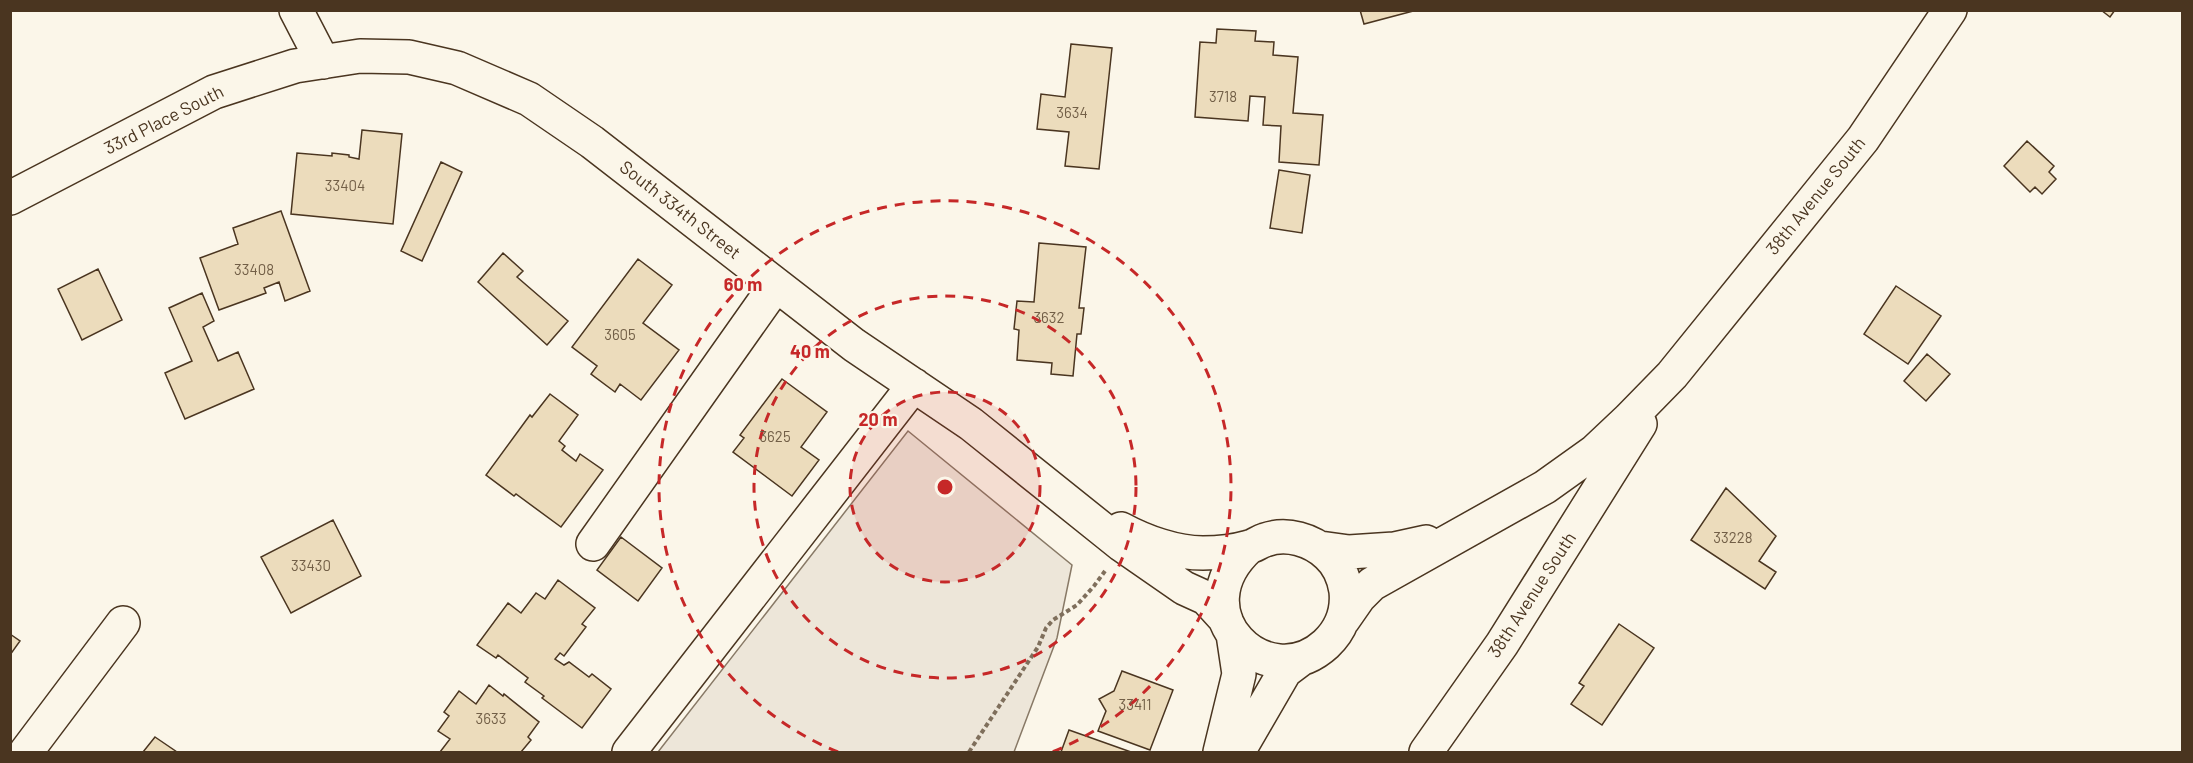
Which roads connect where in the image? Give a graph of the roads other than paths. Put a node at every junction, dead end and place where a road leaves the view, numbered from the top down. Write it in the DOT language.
graph roads {
  1 [pos="296,10"];
  2 [pos="1950,10"];
  3 [pos="360,56"];
  4 [pos="323,62"];
  5 [pos="10,198"];
  6 [pos="776,285"];
  7 [pos="1672,375"];
  8 [pos="914,385"];
  9 [pos="1057,492"];
  10 [pos="1460,535"];
  11 [pos="593,544"];
  12 [pos="1249,547"];
  13 [pos="1320,548"];
  14 [pos="1343,620"];
  15 [pos="123,623"];
  16 [pos="1229,627"];
  17 [pos="1301,659"];
  18 [pos="1426,752"];
  19 [pos="26,753"];
  20 [pos="629,753"];
  21 [pos="1220,753"];
  22 [pos="1238,753"];
  1 -- 4 [label="street"];
  2 -- 7 [label="street, 38th Avenue South"];
  3 -- 4 [label="street, 33rd Place South"];
  3 -- 6 [label="street, South 334th Street"];
  4 -- 5 [label="street, 33rd Place South"];
  6 -- 8 [label="street, South 334th Street"];
  6 -- 11 [label="street"];
  7 -- 10 [label="street, 38th Avenue South"];
  7 -- 18 [label="street, 38th Avenue South"];
  8 -- 9 [label="street, South 334th Street"];
  8 -- 20 [label="street"];
  9 -- 12 [label="street, South 334th Street"];
  9 -- 16 [label="street, South 334th Street"];
  10 -- 13 [label="street"];
  10 -- 14 [label="street, 38th Avenue South"];
  12 -- 13 [label="street"];
  12 -- 16 [label="street"];
  13 -- 14 [label="street"];
  14 -- 17 [label="street"];
  15 -- 19 [label="street"];
  16 -- 17 [label="street"];
  16 -- 21 [label="street"];
  17 -- 22 [label="street"];
}
